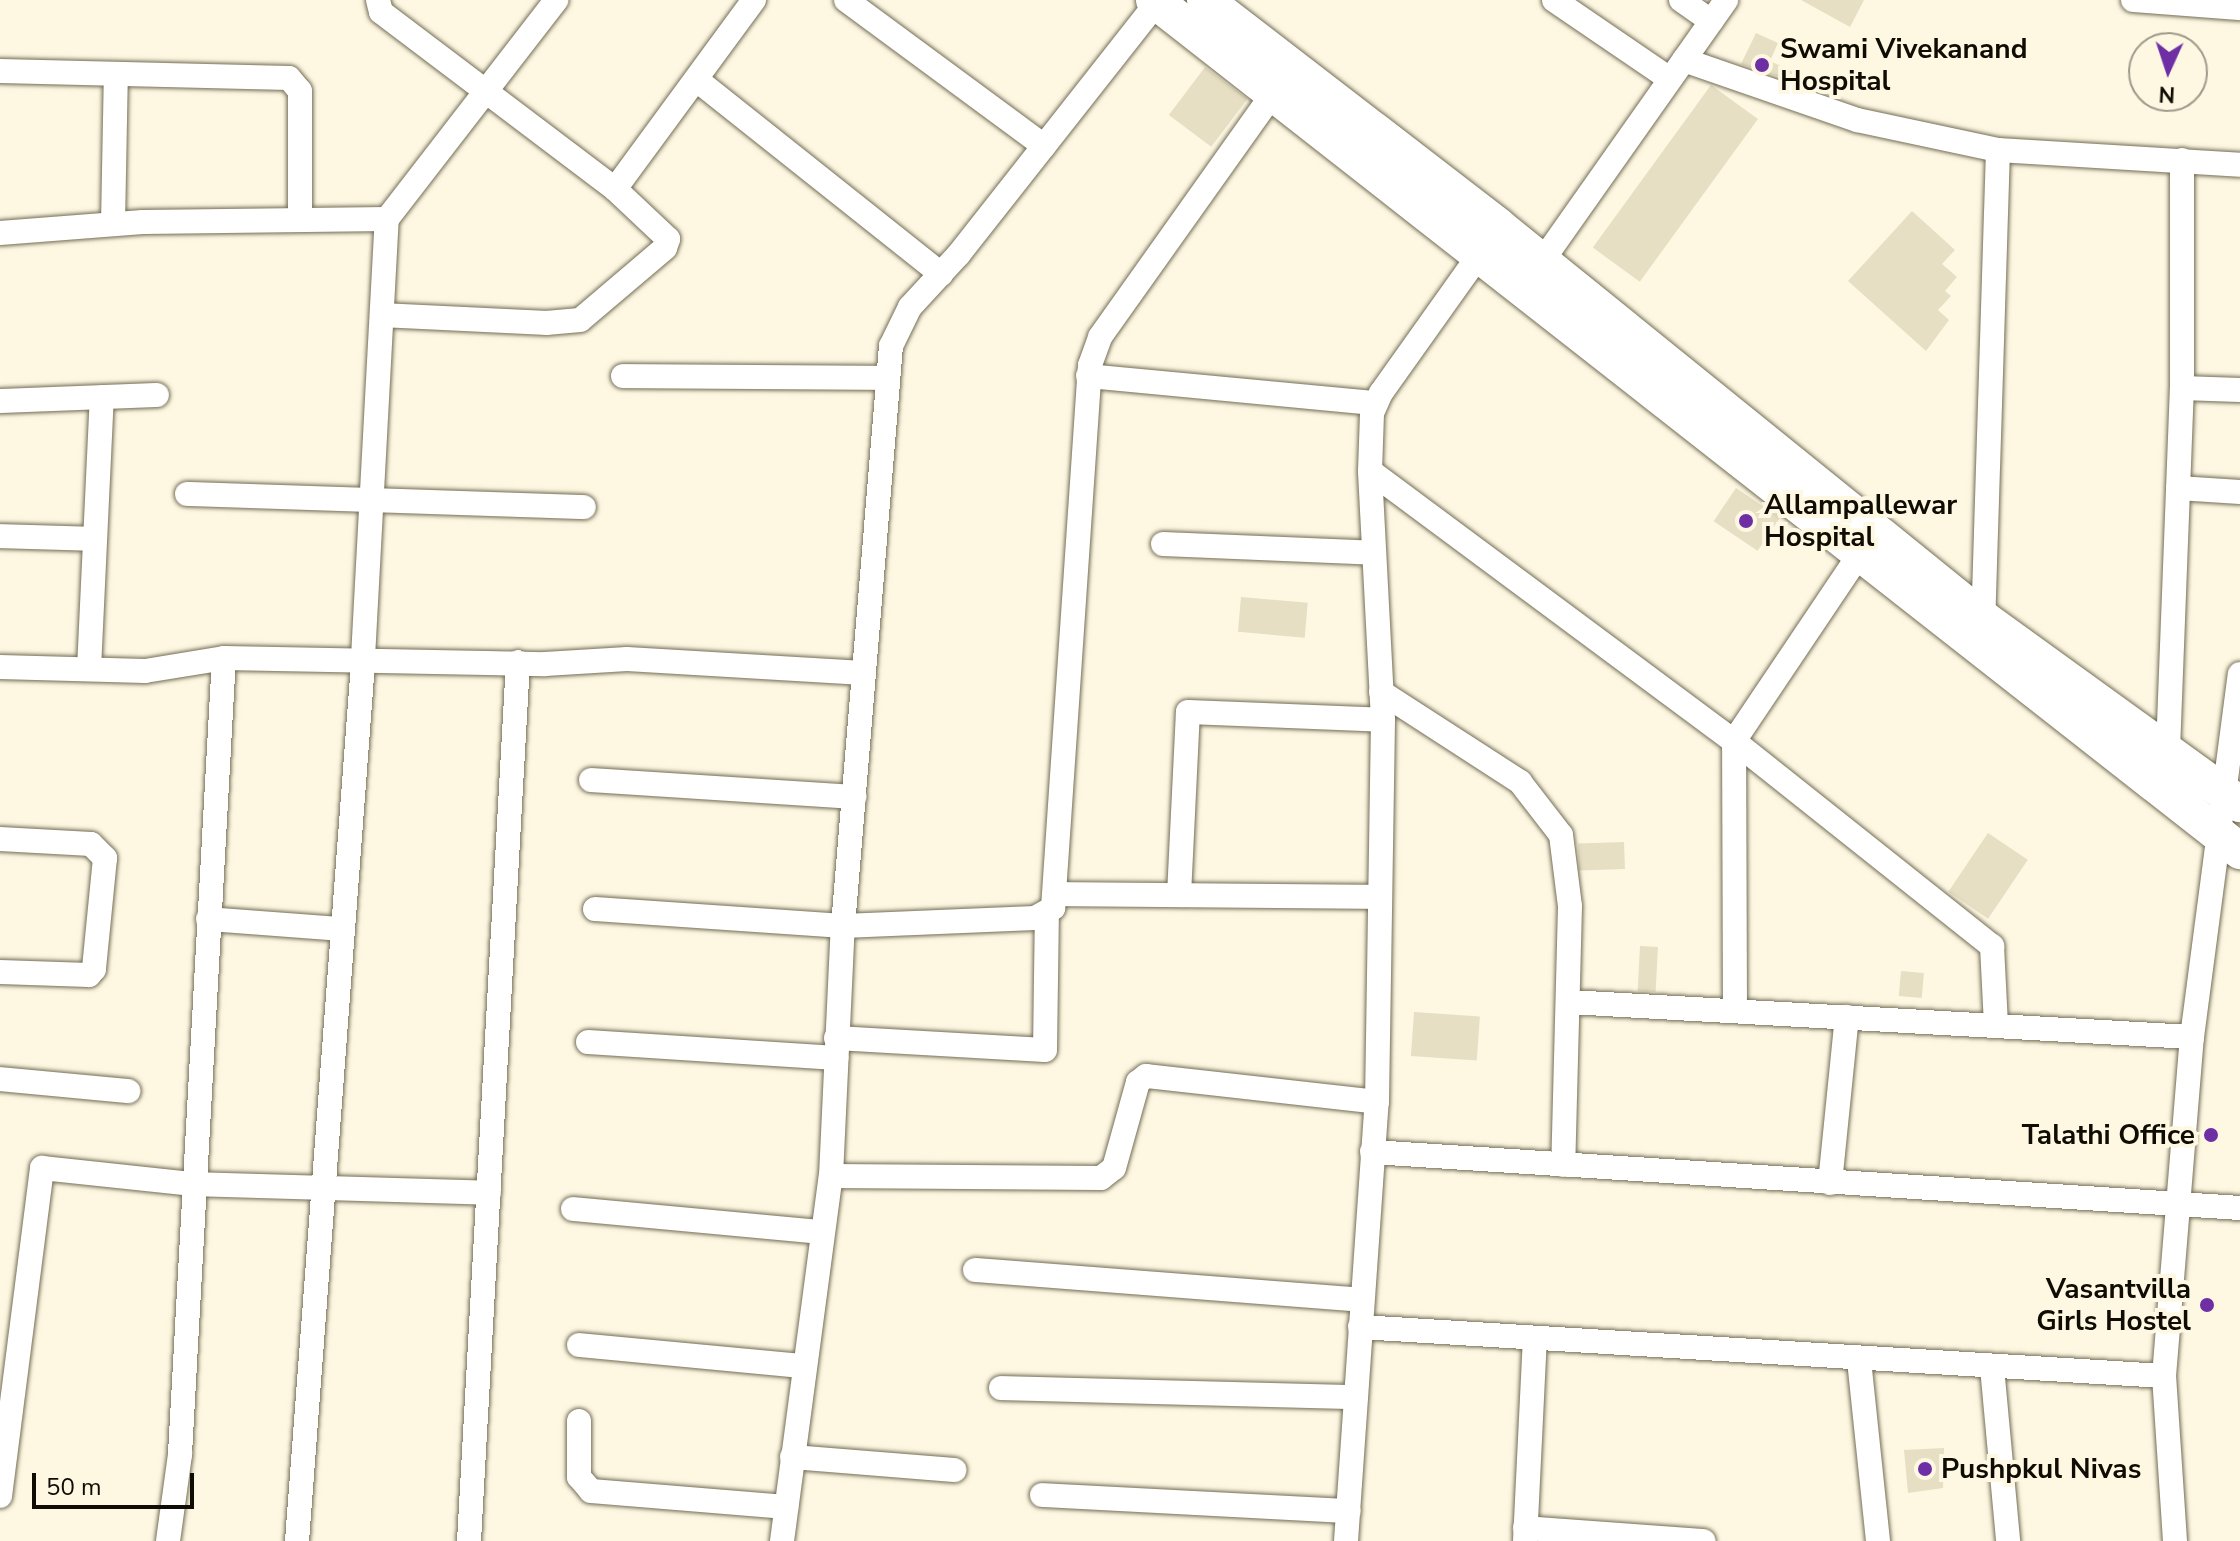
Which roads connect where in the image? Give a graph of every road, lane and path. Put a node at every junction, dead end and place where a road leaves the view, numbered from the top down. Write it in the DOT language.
graph roads {
  1 [pos="378,0"];
  2 [pos="556,0"];
  3 [pos="754,0"];
  4 [pos="846,0"];
  5 [pos="1205,0"];
  6 [pos="1554,0"];
  7 [pos="1681,0"];
  8 [pos="1726,0"];
  9 [pos="2133,0"];
  10 [pos="1156,1"];
  11 [pos="2240,8"];
  12 [pos="1711,21"];
  13 [pos="1677,70"];
  14 [pos="0,71"];
  15 [pos="116,74"];
  16 [pos="697,80"];
  17 [pos="484,94"];
  18 [pos="1273,94"];
  19 [pos="1044,146"];
  20 [pos="1998,150"];
  21 [pos="2182,160"];
  22 [pos="2240,165"];
  23 [pos="615,189"];
  24 [pos="387,219"];
  25 [pos="300,220"];
  26 [pos="113,224"];
  27 [pos="1498,226"];
  28 [pos="0,233"];
  29 [pos="1478,256"];
  30 [pos="941,274"];
  31 [pos="1532,275"];
  32 [pos="382,315"];
  33 [pos="623,376"];
  34 [pos="1088,376"];
  35 [pos="888,378"];
  36 [pos="2182,388"];
  37 [pos="2240,390"];
  38 [pos="157,395"];
  39 [pos="102,397"];
  40 [pos="0,401"];
  41 [pos="1375,403"];
  42 [pos="1370,471"];
  43 [pos="2178,488"];
  44 [pos="2240,492"];
  45 [pos="187,494"];
  46 [pos="372,498"];
  47 [pos="584,507"];
  48 [pos="0,536"];
  49 [pos="95,539"];
  50 [pos="1163,544"];
  51 [pos="1374,553"];
  52 [pos="1859,555"];
  53 [pos="1983,636"];
  54 [pos="224,658"];
  55 [pos="362,658"];
  56 [pos="518,662"];
  57 [pos="0,667"];
  58 [pos="89,669"];
  59 [pos="864,673"];
  60 [pos="2240,674"];
  61 [pos="1381,692"];
  62 [pos="1383,720"];
  63 [pos="1734,741"];
  64 [pos="2168,750"];
  65 [pos="591,780"];
  66 [pos="854,797"];
  67 [pos="2232,798"];
  68 [pos="0,839"];
  69 [pos="2228,841"];
  70 [pos="1179,895"];
  71 [pos="1380,897"];
  72 [pos="1053,904"];
  73 [pos="595,909"];
  74 [pos="208,919"];
  75 [pos="843,926"];
  76 [pos="341,929"];
  77 [pos="0,972"];
  78 [pos="1569,1002"];
  79 [pos="1735,1011"];
  80 [pos="1847,1017"];
  81 [pos="1996,1024"];
  82 [pos="2192,1037"];
  83 [pos="588,1042"];
  84 [pos="836,1048"];
  85 [pos="0,1079"];
  86 [pos="128,1091"];
  87 [pos="1377,1102"];
  88 [pos="1372,1152"];
  89 [pos="1563,1165"];
  90 [pos="831,1176"];
  91 [pos="1830,1183"];
  92 [pos="191,1184"];
  93 [pos="320,1185"];
  94 [pos="489,1193"];
  95 [pos="2180,1205"];
  96 [pos="2240,1208"];
  97 [pos="573,1209"];
  98 [pos="821,1232"];
  99 [pos="975,1270"];
  100 [pos="1362,1300"];
  101 [pos="1360,1327"];
  102 [pos="1535,1339"];
  103 [pos="579,1345"];
  104 [pos="1859,1360"];
  105 [pos="803,1366"];
  106 [pos="1992,1367"];
  107 [pos="2164,1376"];
  108 [pos="1001,1388"];
  109 [pos="1356,1397"];
  110 [pos="579,1421"];
  111 [pos="792,1457"];
  112 [pos="2,1466"];
  113 [pos="954,1470"];
  114 [pos="1042,1495"];
  115 [pos="0,1496"];
  116 [pos="786,1507"];
  117 [pos="1349,1511"];
  118 [pos="1525,1535"];
  119 [pos="168,1541"];
  120 [pos="297,1541"];
  121 [pos="469,1541"];
  122 [pos="782,1541"];
  123 [pos="1346,1541"];
  124 [pos="1704,1541"];
  125 [pos="1878,1541"];
  126 [pos="2008,1541"];
  127 [pos="2175,1541"];
  1 -- 17 [label="street"];
  2 -- 17 [label="street"];
  3 -- 16 [label="street"];
  4 -- 19 [label="street"];
  5 -- 27 [label="main road"];
  6 -- 13 [label="street"];
  7 -- 12 [label="street"];
  8 -- 12 [label="street"];
  9 -- 11 [label="street"];
  10 -- 18 [label="main road"];
  10 -- 19 [label="street"];
  12 -- 13 [label="street"];
  13 -- 20 [label="street"];
  13 -- 31 [label="street"];
  14 -- 15 [label="street"];
  15 -- 25 [label="street"];
  15 -- 26 [label="street"];
  16 -- 23 [label="street"];
  16 -- 30 [label="street"];
  17 -- 23 [label="street"];
  17 -- 24 [label="street"];
  18 -- 29 [label="main road"];
  18 -- 34 [label="street"];
  19 -- 30 [label="street"];
  20 -- 21 [label="street"];
  20 -- 53 [label="street"];
  21 -- 22 [label="street"];
  21 -- 36 [label="street"];
  23 -- 32 [label="street"];
  24 -- 25 [label="street"];
  24 -- 32 [label="street"];
  25 -- 26 [label="street"];
  26 -- 28 [label="street"];
  27 -- 29 [label="street"];
  27 -- 31 [label="main road"];
  29 -- 31 [label="main road"];
  29 -- 41 [label="street"];
  30 -- 35 [label="street"];
  31 -- 52 [label="main road"];
  31 -- 53 [label="main road"];
  32 -- 46 [label="street"];
  33 -- 35 [label="street"];
  34 -- 41 [label="street"];
  34 -- 72 [label="street"];
  35 -- 59 [label="street"];
  36 -- 37 [label="street"];
  36 -- 43 [label="street"];
  38 -- 39 [label="street"];
  39 -- 40 [label="street"];
  39 -- 49 [label="street"];
  41 -- 42 [label="street"];
  42 -- 51 [label="street"];
  42 -- 63 [label="street"];
  43 -- 44 [label="street"];
  43 -- 64 [label="street"];
  45 -- 46 [label="street"];
  46 -- 47 [label="street"];
  46 -- 55 [label="street"];
  48 -- 49 [label="street"];
  49 -- 58 [label="street"];
  50 -- 51 [label="street"];
  51 -- 61 [label="street"];
  52 -- 53 [label="main road"];
  52 -- 63 [label="street"];
  53 -- 64 [label="main road"];
  53 -- 69 [label="main road"];
  54 -- 55 [label="street"];
  54 -- 58 [label="street"];
  54 -- 74 [label="street"];
  55 -- 56 [label="street"];
  55 -- 76 [label="street"];
  56 -- 59 [label="street"];
  56 -- 94 [label="street"];
  57 -- 58 [label="street"];
  59 -- 66 [label="street"];
  60 -- 67 [label="street"];
  61 -- 62 [label="street"];
  61 -- 78 [label="street"];
  62 -- 70 [label="street"];
  62 -- 71 [label="street"];
  63 -- 79 [label="street"];
  63 -- 81 [label="street"];
  64 -- 67 [label="main road"];
  65 -- 66 [label="street"];
  66 -- 75 [label="street"];
  67 -- 69 [label="street"];
  68 -- 77 [label="street"];
  69 -- 82 [label="street"];
  70 -- 71 [label="street"];
  70 -- 72 [label="street"];
  71 -- 87 [label="street"];
  72 -- 75 [label="street"];
  72 -- 84 [label="street"];
  73 -- 75 [label="street"];
  74 -- 76 [label="street"];
  74 -- 92 [label="street"];
  75 -- 84 [label="street"];
  76 -- 93 [label="street"];
  78 -- 79 [label="street"];
  78 -- 89 [label="street"];
  79 -- 80 [label="street"];
  80 -- 81 [label="street"];
  80 -- 91 [label="street"];
  81 -- 82 [label="street"];
  82 -- 95 [label="street"];
  83 -- 84 [label="street"];
  84 -- 90 [label="street"];
  85 -- 86 [label="street"];
  87 -- 88 [label="street"];
  87 -- 90 [label="street"];
  88 -- 89 [label="street"];
  88 -- 100 [label="street"];
  89 -- 91 [label="street"];
  90 -- 98 [label="street"];
  91 -- 95 [label="street"];
  92 -- 93 [label="street"];
  92 -- 112 [label="street"];
  92 -- 119 [label="street"];
  93 -- 94 [label="street"];
  93 -- 120 [label="street"];
  94 -- 121 [label="street"];
  95 -- 96 [label="street"];
  95 -- 107 [label="street"];
  97 -- 98 [label="street"];
  98 -- 105 [label="street"];
  99 -- 100 [label="street"];
  100 -- 101 [label="street"];
  101 -- 102 [label="street"];
  101 -- 109 [label="street"];
  102 -- 104 [label="street"];
  102 -- 118 [label="street"];
  103 -- 105 [label="street"];
  104 -- 106 [label="street"];
  104 -- 125 [label="street"];
  105 -- 111 [label="street"];
  106 -- 107 [label="street"];
  106 -- 126 [label="street"];
  107 -- 127 [label="street"];
  108 -- 109 [label="street"];
  109 -- 117 [label="street"];
  110 -- 116 [label="street"];
  111 -- 113 [label="street"];
  111 -- 116 [label="street"];
  112 -- 115 [label="street"];
  114 -- 117 [label="street"];
  116 -- 122 [label="street"];
  117 -- 123 [label="street"];
  118 -- 124 [label="street"];
}
